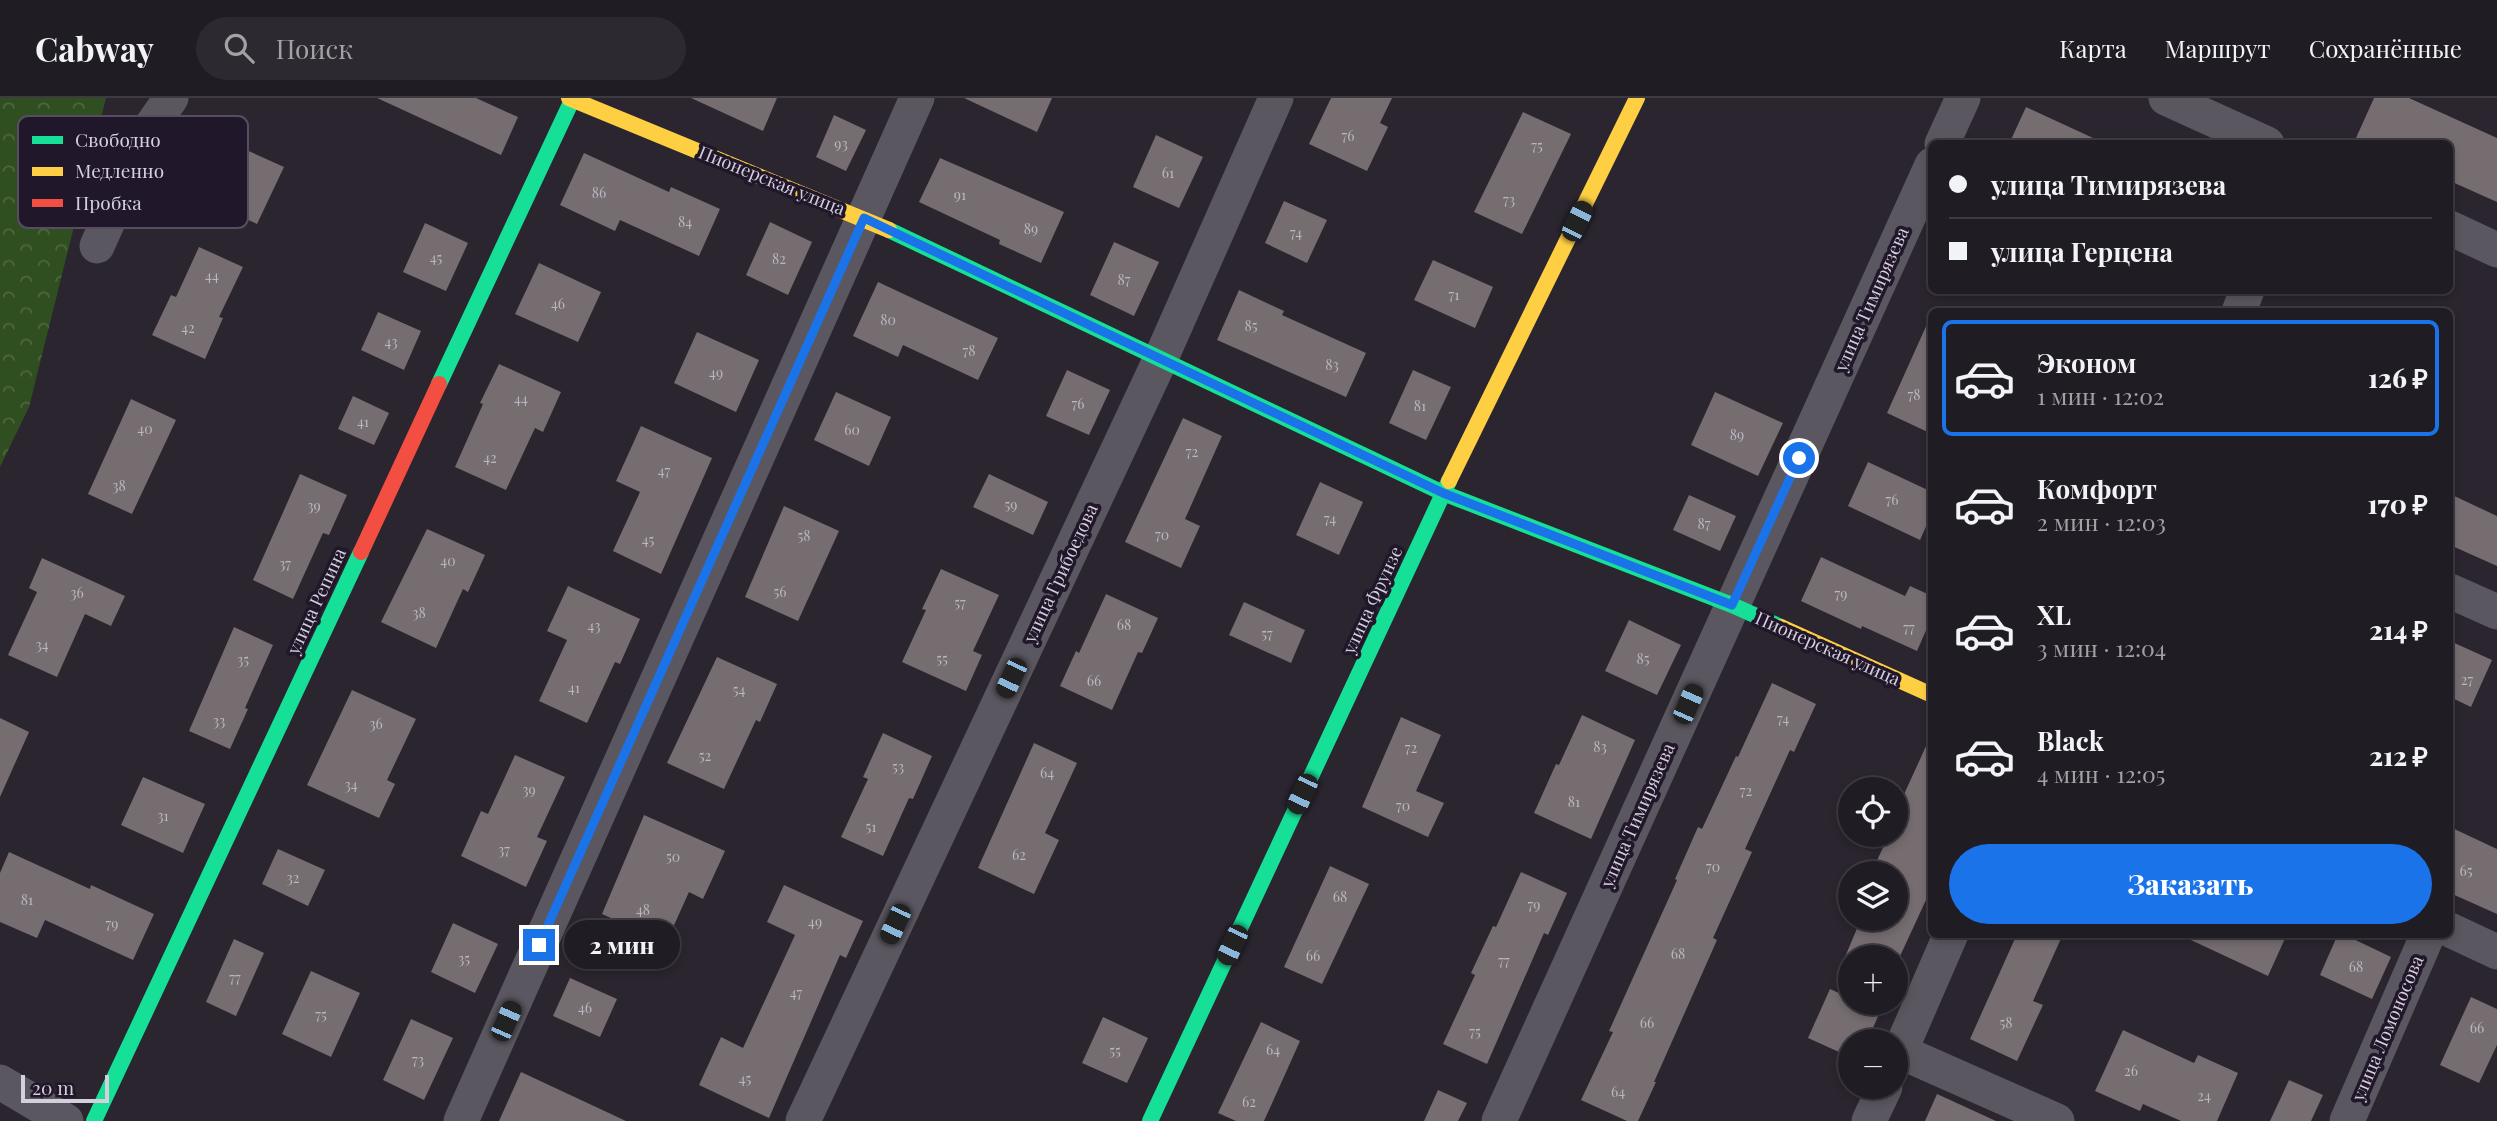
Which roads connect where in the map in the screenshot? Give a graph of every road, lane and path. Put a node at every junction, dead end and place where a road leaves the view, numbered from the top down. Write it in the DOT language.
graph roads {
  1 [pos="171,98"];
  2 [pos="571,98"];
  3 [pos="917,98"];
  4 [pos="1276,98"];
  5 [pos="1637,98"];
  6 [pos="1962,98"];
  7 [pos="2166,98"];
  8 [pos="158,116"];
  9 [pos="1944,140"];
  10 [pos="2258,140"];
  11 [pos="1928,174"];
  12 [pos="864,218"];
  13 [pos="105,228"];
  14 [pos="2453,229"];
  15 [pos="97,246"];
  16 [pos="2497,250"];
  17 [pos="1161,358"];
  18 [pos="1443,493"];
  19 [pos="2453,591"];
  20 [pos="1732,605"];
  21 [pos="2497,612"];
  22 [pos="1928,693"];
  23 [pos="2453,931"];
  24 [pos="1949,938"];
  25 [pos="2426,938"];
  26 [pos="2497,952"];
  27 [pos="1908,1034"];
  28 [pos="1908,1061"];
  29 [pos="0,1082"];
  30 [pos="1879,1099"];
  31 [pos="66,1121"];
  32 [pos="94,1121"];
  33 [pos="461,1121"];
  34 [pos="803,1121"];
  35 [pos="1150,1121"];
  36 [pos="1499,1121"];
  37 [pos="1869,1121"];
  38 [pos="2057,1121"];
  39 [pos="2347,1121"];
  1 -- 8 [label="street"];
  2 -- 12 [label="street, Пионерская улица"];
  2 -- 32 [label="street, улица Репина"];
  3 -- 12 [label="street"];
  4 -- 17 [label="street, улица Грибоедова"];
  5 -- 18 [label="street, улица Фрунзе"];
  6 -- 9 [label="street"];
  7 -- 10 [label="street"];
  11 -- 20 [label="street, улица Тимирязева"];
  12 -- 17 [label="street, Пионерская улица"];
  12 -- 33 [label="street"];
  13 -- 15 [label="street"];
  14 -- 16 [label="street"];
  17 -- 18 [label="street, Пионерская улица"];
  17 -- 34 [label="street, улица Грибоедова"];
  18 -- 20 [label="street, Пионерская улица"];
  18 -- 35 [label="street, улица Фрунзе"];
  19 -- 21 [label="street"];
  20 -- 22 [label="street, Пионерская улица"];
  20 -- 36 [label="street, улица Тимирязева"];
  23 -- 26 [label="street"];
  24 -- 27 [label="street"];
  25 -- 39 [label="street, улица Ломоносова"];
  28 -- 38 [label="street"];
  29 -- 31 [label="street"];
  30 -- 37 [label="street"];
}
